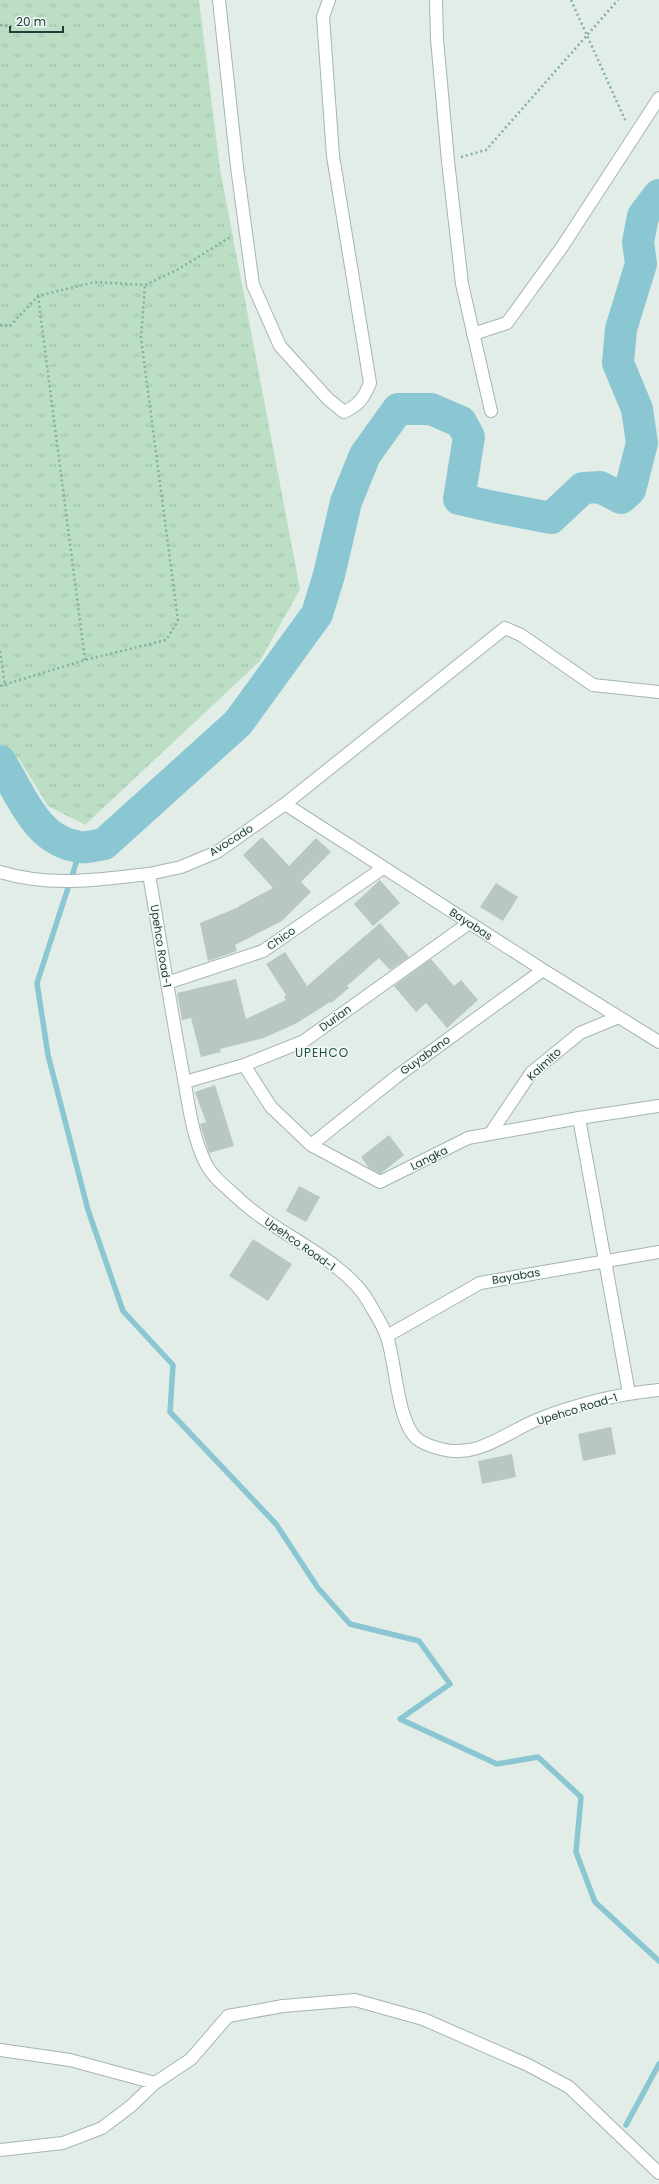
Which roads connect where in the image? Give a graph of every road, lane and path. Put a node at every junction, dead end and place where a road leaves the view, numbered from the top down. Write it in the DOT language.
graph roads {
  1 [pos="219,0"];
  2 [pos="329,0"];
  3 [pos="436,0"];
  4 [pos="571,0"];
  5 [pos="618,0"];
  6 [pos="0,25"];
  7 [pos="20,27"];
  8 [pos="587,35"];
  9 [pos="659,98"];
  10 [pos="633,137"];
  11 [pos="448,161"];
  12 [pos="245,227"];
  13 [pos="145,285"];
  14 [pos="38,296"];
  15 [pos="0,325"];
  16 [pos="473,334"];
  17 [pos="491,411"];
  18 [pos="0,651"];
  19 [pos="85,660"];
  20 [pos="5,685"];
  21 [pos="0,686"];
  22 [pos="659,692"];
  23 [pos="285,804"];
  24 [pos="383,868"];
  25 [pos="0,872"];
  26 [pos="149,874"];
  27 [pos="469,923"];
  28 [pos="543,970"];
  29 [pos="167,983"];
  30 [pos="619,1017"];
  31 [pos="659,1042"];
  32 [pos="244,1065"];
  33 [pos="185,1082"];
  34 [pos="659,1106"];
  35 [pos="579,1118"];
  36 [pos="490,1134"];
  37 [pos="311,1145"];
  38 [pos="659,1252"];
  39 [pos="605,1261"];
  40 [pos="387,1336"];
  41 [pos="659,1390"];
  42 [pos="629,1393"];
  43 [pos="0,2050"];
  44 [pos="155,2083"];
  45 [pos="0,2150"];
  46 [pos="659,2173"];
  1 -- 12 [label="street"];
  2 -- 12 [label="street"];
  3 -- 11 [label="street"];
  4 -- 8 [label="path"];
  5 -- 8 [label="path"];
  6 -- 7 [label="path"];
  8 -- 10 [label="path"];
  8 -- 11 [label="path"];
  9 -- 10 [label="street"];
  10 -- 16 [label="street"];
  11 -- 16 [label="street"];
  12 -- 13 [label="path"];
  13 -- 14 [label="path"];
  13 -- 19 [label="path"];
  14 -- 15 [label="path"];
  14 -- 19 [label="path"];
  16 -- 17 [label="street"];
  18 -- 20 [label="path"];
  19 -- 20 [label="path"];
  20 -- 21 [label="path"];
  22 -- 23 [label="street, Avocado"];
  23 -- 24 [label="street, Bayabas"];
  23 -- 26 [label="street, Avocado"];
  24 -- 27 [label="street, Bayabas"];
  24 -- 29 [label="street, Chico"];
  25 -- 26 [label="street, Avocado"];
  26 -- 29 [label="street, Upehco Road-1"];
  27 -- 28 [label="street, Bayabas"];
  27 -- 32 [label="street, Durian"];
  28 -- 30 [label="street, Bayabas"];
  28 -- 37 [label="street, Guyabano"];
  29 -- 33 [label="street, Upehco Road-1"];
  30 -- 31 [label="street, Bayabas"];
  30 -- 36 [label="street, Kaimito"];
  32 -- 33 [label="street, Durian"];
  32 -- 37 [label="street, Langka"];
  33 -- 40 [label="street, Upehco Road-1"];
  34 -- 35 [label="street, Langka"];
  35 -- 36 [label="street, Langka"];
  35 -- 39 [label="street"];
  36 -- 37 [label="street, Langka"];
  38 -- 39 [label="street, Bayabas"];
  39 -- 40 [label="street, Bayabas"];
  39 -- 42 [label="street"];
  40 -- 42 [label="street, Upehco Road-1"];
  41 -- 42 [label="street, Upehco Road-1"];
  43 -- 44 [label="street"];
  44 -- 45 [label="street"];
  44 -- 46 [label="street"];
}
